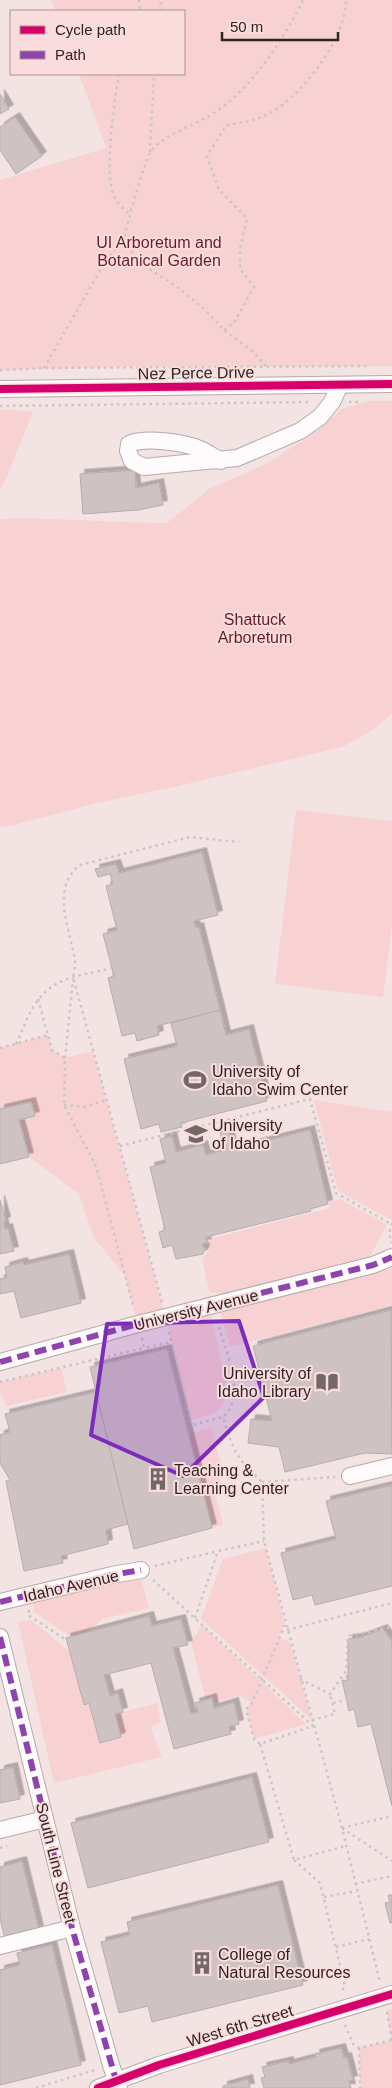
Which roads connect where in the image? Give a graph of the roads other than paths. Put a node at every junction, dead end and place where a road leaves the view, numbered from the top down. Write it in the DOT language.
graph roads {
  1 [pos="340,384"];
  2 [pos="392,384"];
  3 [pos="0,389"];
  4 [pos="220,461"];
  5 [pos="392,1257"];
  6 [pos="0,1362"];
  7 [pos="392,1466"];
  8 [pos="350,1476"];
  9 [pos="141,1570"];
  10 [pos="0,1602"];
  11 [pos="0,1636"];
  12 [pos="45,1819"];
  13 [pos="0,1830"];
  14 [pos="72,1928"];
  15 [pos="0,1946"];
  16 [pos="388,1995"];
  17 [pos="118,2084"];
  18 [pos="98,2088"];
  1 -- 2 [label="street, Nez Perce Drive"];
  1 -- 3 [label="street, Nez Perce Drive"];
  1 -- 4 [label="street"];
  4 -- 4 [label="street"];
  5 -- 6 [label="street, University Avenue"];
  7 -- 8 [label="street"];
  9 -- 10 [label="street, Idaho Avenue"];
  11 -- 12 [label="street, South Line Street"];
  12 -- 13 [label="street"];
  12 -- 14 [label="street, South Line Street"];
  14 -- 15 [label="street"];
  14 -- 17 [label="street, South Line Street"];
  16 -- 17 [label="street, West 6th Street"];
  17 -- 18 [label="street, West 6th Street"];
}
